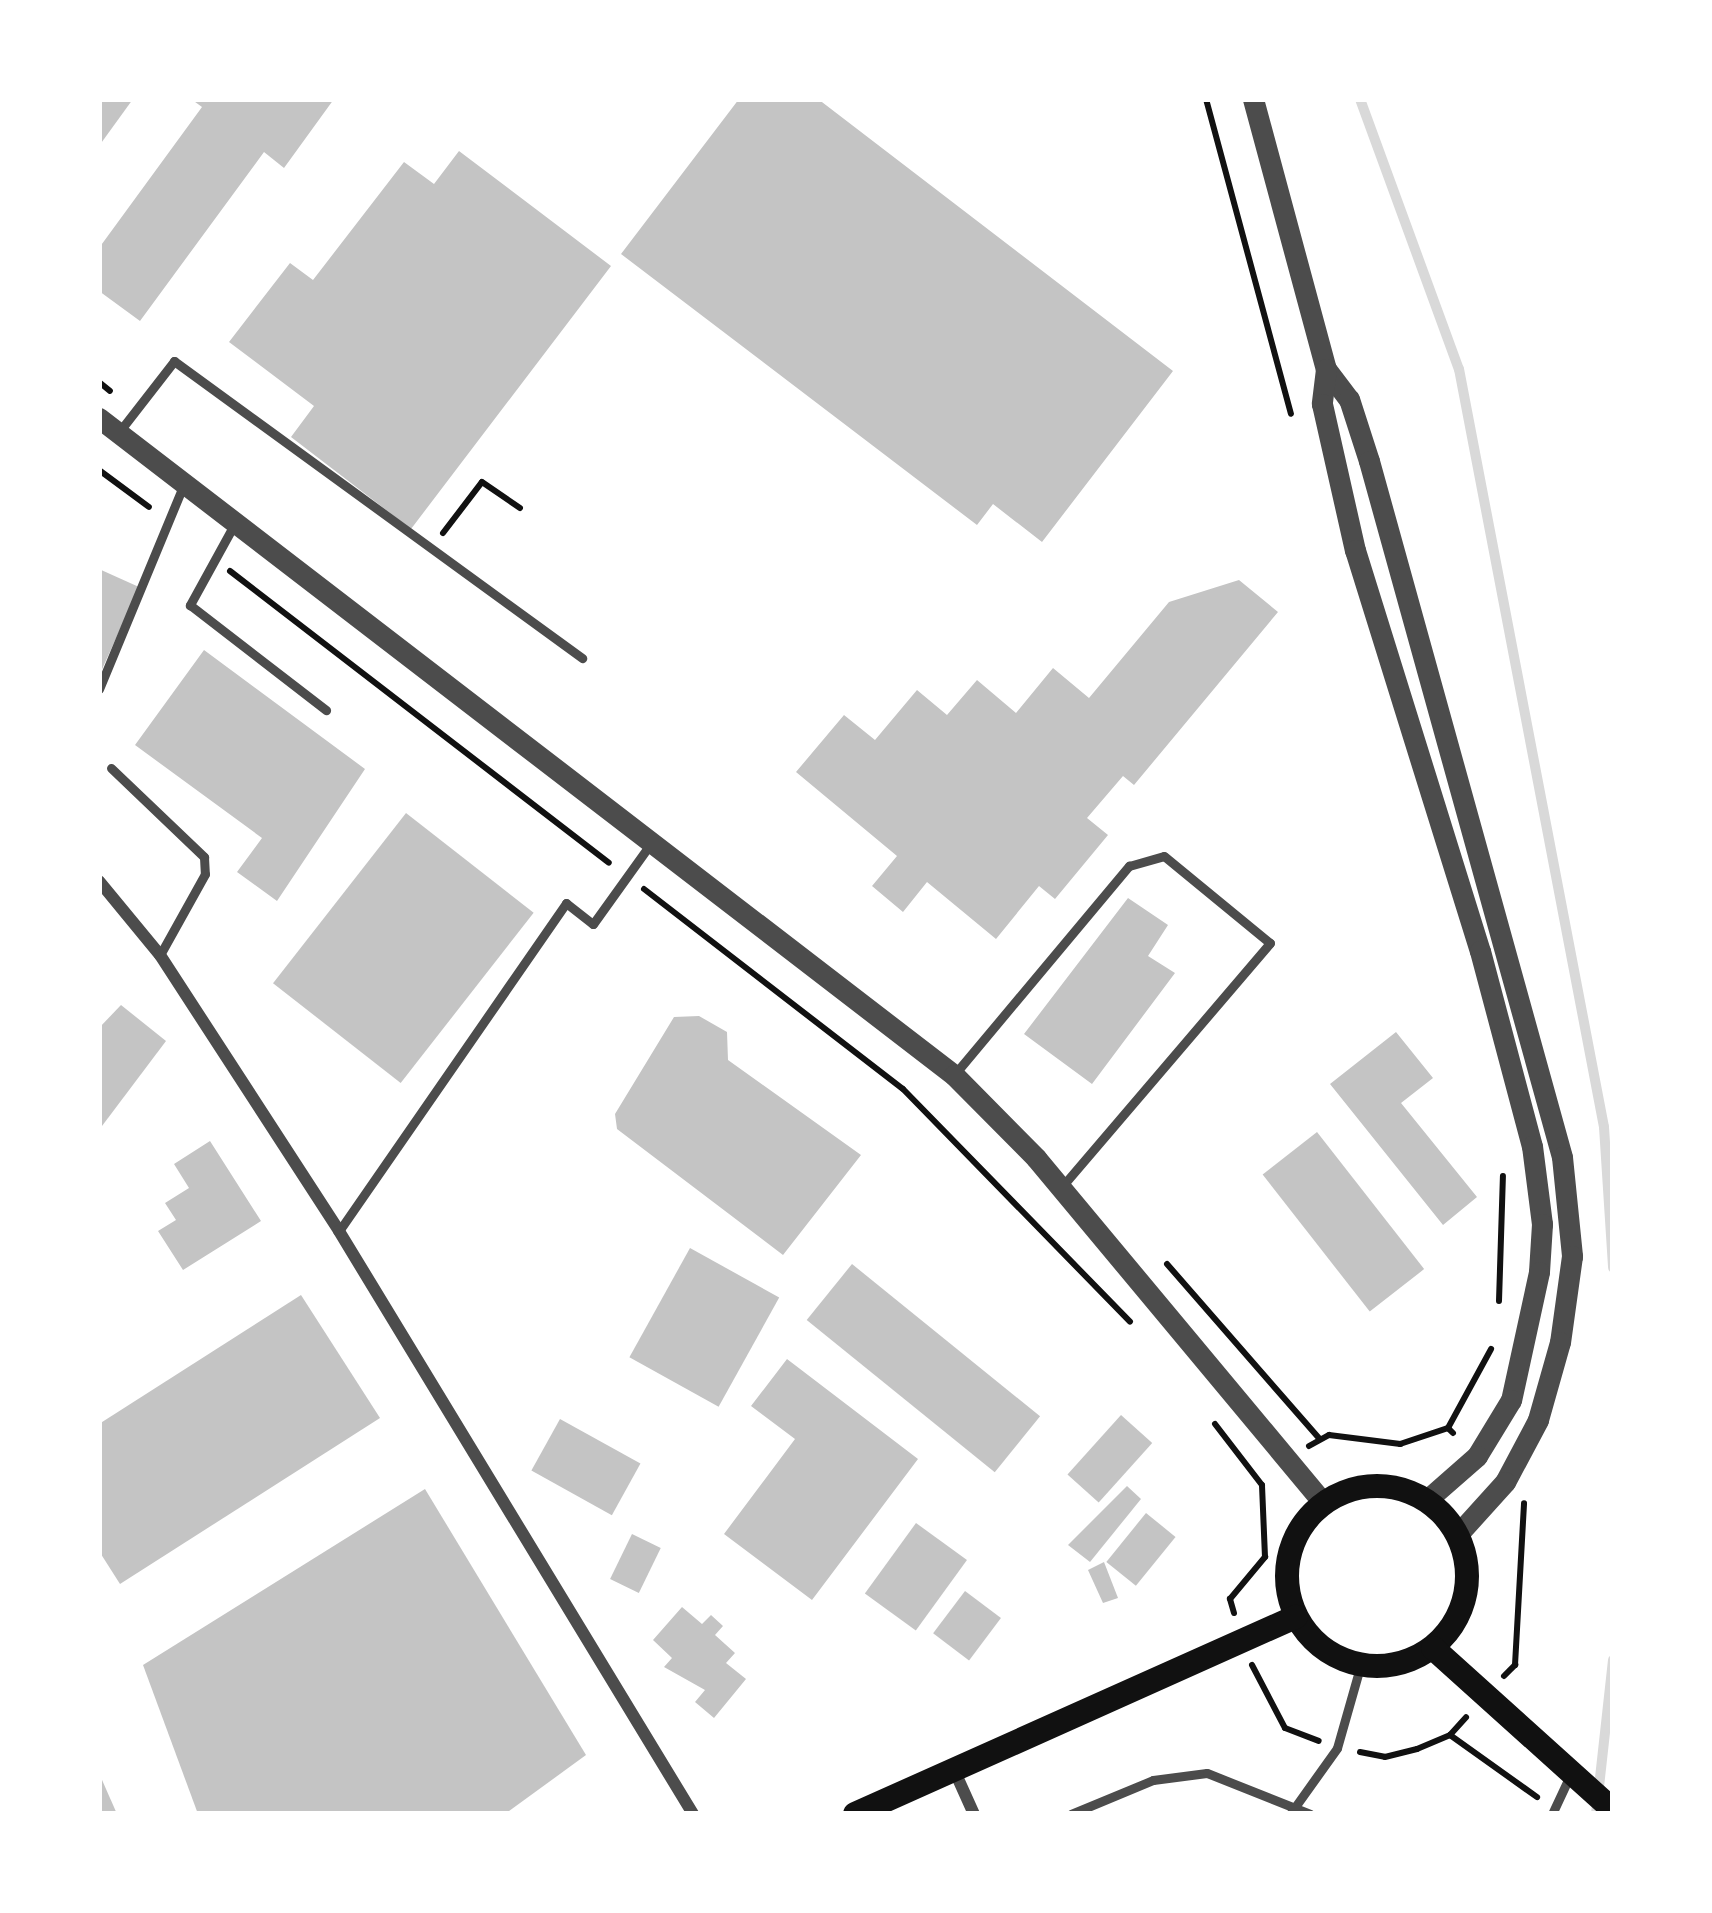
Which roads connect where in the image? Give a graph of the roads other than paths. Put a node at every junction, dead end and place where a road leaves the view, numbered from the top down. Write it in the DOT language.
graph roads {
  1 [pos="1253,99"];
  2 [pos="1327,369"];
  3 [pos="99,418"];
  4 [pos="118,433"];
  5 [pos="184,483"];
  6 [pos="237,521"];
  7 [pos="582,658"];
  8 [pos="99,689"];
  9 [pos="326,710"];
  10 [pos="111,767"];
  11 [pos="652,842"];
  12 [pos="99,881"];
  13 [pos="160,955"];
  14 [pos="954,1076"];
  15 [pos="1061,1188"];
  16 [pos="339,1231"];
  17 [pos="1427,1500"];
  18 [pos="1323,1503"];
  19 [pos="1458,1534"];
  20 [pos="1296,1617"];
  21 [pos="1432,1648"];
  22 [pos="1361,1664"];
  23 [pos="956,1772"];
  24 [pos="1569,1778"];
  25 [pos="1300,1804"];
  26 [pos="1613,1810"];
  27 [pos="1553,1812"];
  28 [pos="693,1814"];
  29 [pos="855,1814"];
  30 [pos="974,1814"];
  31 [pos="1072,1814"];
  32 [pos="1290,1814"];
  33 [pos="1310,1814"];
  1 -- 2 [label="street"];
  2 -- 17 [label="street"];
  2 -- 19 [label="street"];
  3 -- 4 [label="street"];
  4 -- 5 [label="street"];
  4 -- 7 [label="lane"];
  5 -- 6 [label="street"];
  5 -- 8 [label="lane"];
  6 -- 9 [label="lane"];
  6 -- 11 [label="street"];
  10 -- 13 [label="lane"];
  11 -- 14 [label="street"];
  11 -- 16 [label="lane"];
  12 -- 13 [label="street"];
  13 -- 16 [label="street"];
  14 -- 15 [label="street"];
  14 -- 15 [label="lane"];
  15 -- 18 [label="street"];
  16 -- 28 [label="street"];
  17 -- 18 [label="main road"];
  17 -- 19 [label="main road"];
  18 -- 20 [label="main road"];
  19 -- 21 [label="main road"];
  20 -- 22 [label="main road"];
  20 -- 23 [label="main road"];
  21 -- 22 [label="main road"];
  21 -- 24 [label="main road"];
  22 -- 25 [label="lane"];
  23 -- 29 [label="main road"];
  23 -- 30 [label="street"];
  24 -- 26 [label="main road"];
  24 -- 27 [label="lane"];
  25 -- 31 [label="lane"];
  25 -- 32 [label="lane"];
  25 -- 33 [label="lane"];
}
